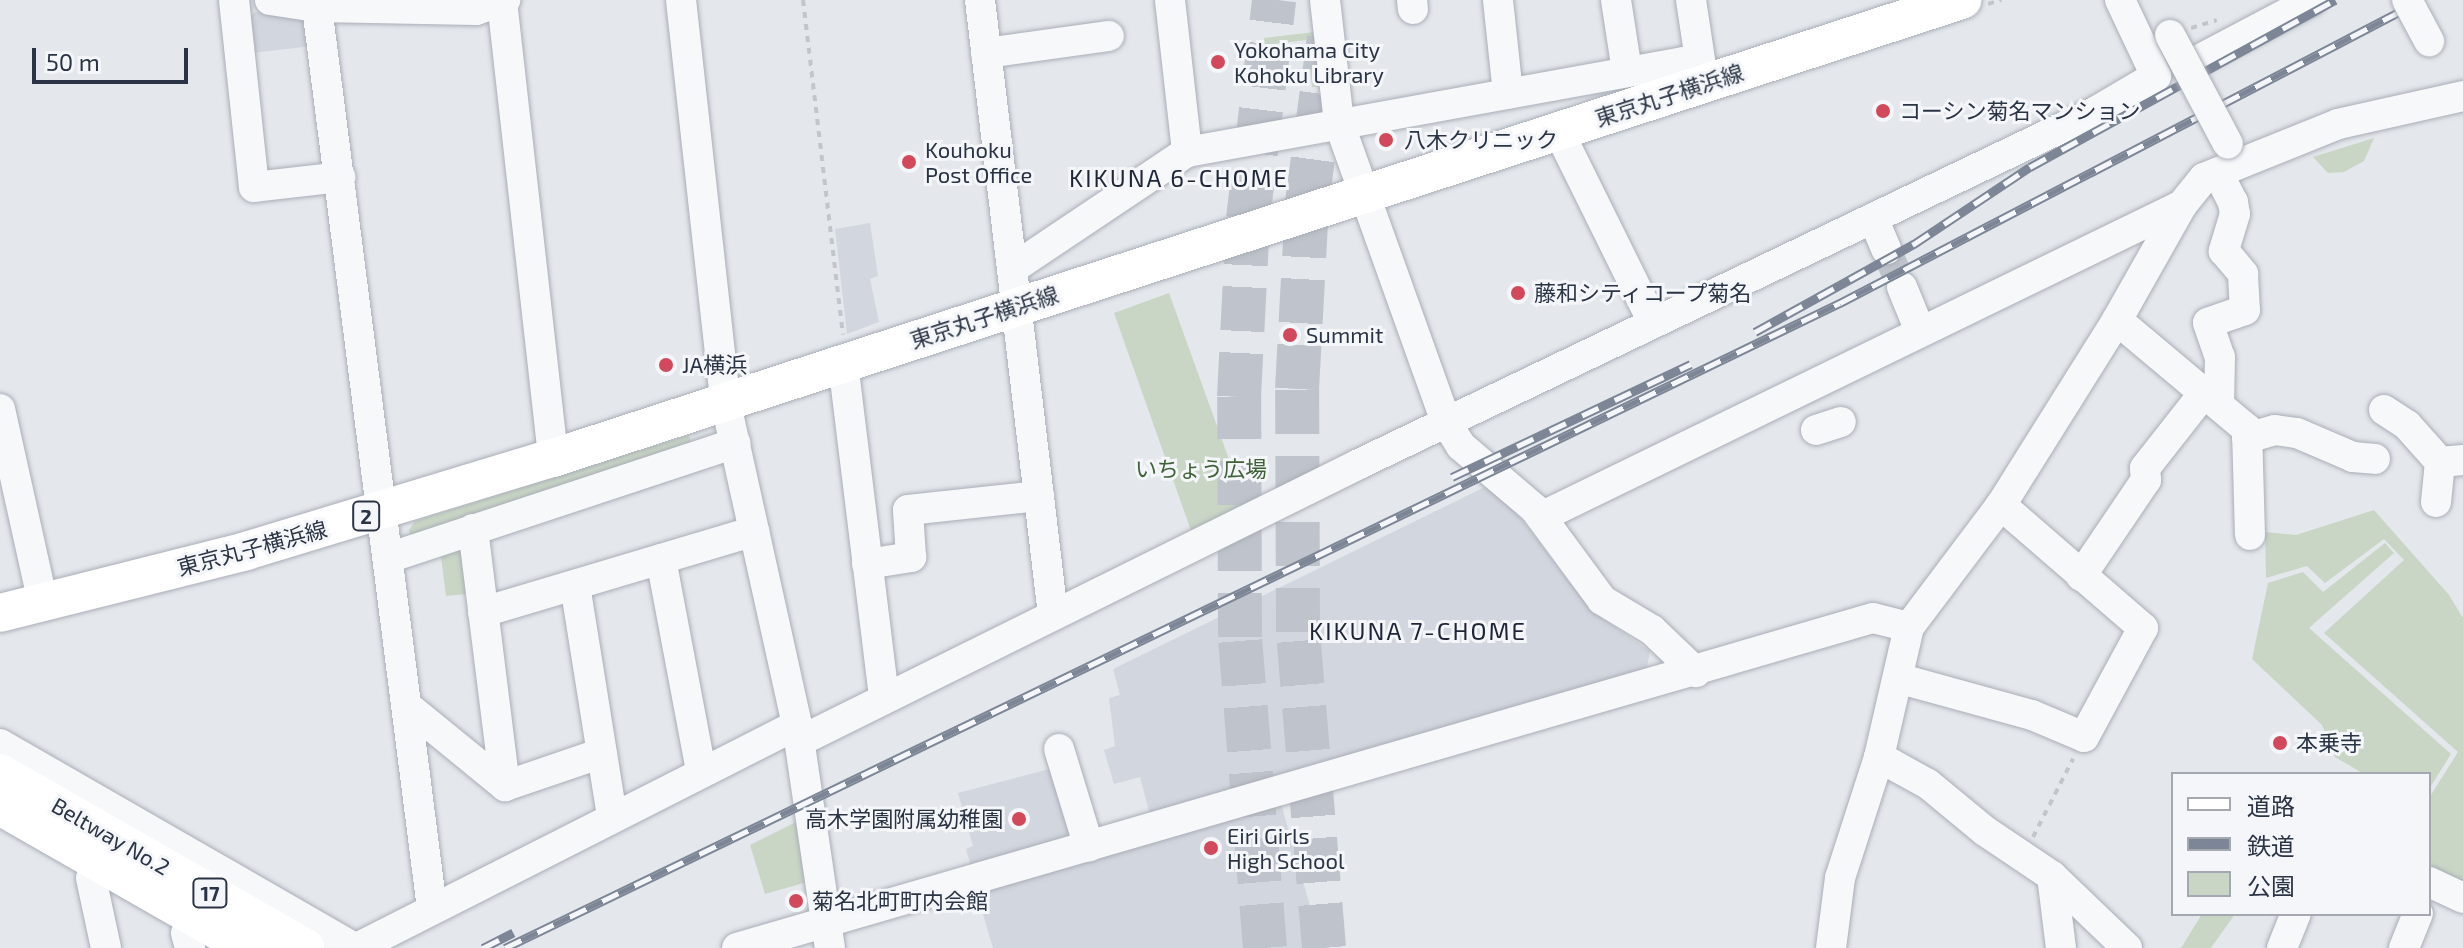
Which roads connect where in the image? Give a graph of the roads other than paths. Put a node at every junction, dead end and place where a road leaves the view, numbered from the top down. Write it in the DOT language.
graph roads {
  1 [pos="234,0"];
  2 [pos="270,0"];
  3 [pos="681,0"];
  4 [pos="980,0"];
  5 [pos="1170,0"];
  6 [pos="1325,0"];
  7 [pos="1498,0"];
  8 [pos="1616,0"];
  9 [pos="1691,0"];
  10 [pos="1962,0"];
  11 [pos="2120,0"];
  12 [pos="2312,0"];
  13 [pos="2407,0"];
  14 [pos="504,1"];
  15 [pos="317,7"];
  16 [pos="2170,35"];
  17 [pos="1109,36"];
  18 [pos="2429,41"];
  19 [pos="986,53"];
  20 [pos="2187,66"];
  21 [pos="1627,71"];
  22 [pos="1706,74"];
  23 [pos="1508,93"];
  24 [pos="2463,96"];
  25 [pos="1339,123"];
  26 [pos="1559,132"];
  27 [pos="2228,144"];
  28 [pos="1187,152"];
  29 [pos="2218,173"];
  30 [pos="340,177"];
  31 [pos="1364,196"];
  32 [pos="2182,205"];
  33 [pos="1873,218"];
  34 [pos="1886,249"];
  35 [pos="1012,269"];
  36 [pos="1902,287"];
  37 [pos="1017,306"];
  38 [pos="2117,320"];
  39 [pos="1653,322"];
  40 [pos="1920,331"];
  41 [pos="845,362"];
  42 [pos="2212,399"];
  43 [pos="725,400"];
  44 [pos="0,409"];
  45 [pos="2384,410"];
  46 [pos="1446,422"];
  47 [pos="2247,438"];
  48 [pos="735,443"];
  49 [pos="553,458"];
  50 [pos="2375,459"];
  51 [pos="2451,461"];
  52 [pos="1039,496"];
  53 [pos="2436,502"];
  54 [pos="2001,505"];
  55 [pos="382,511"];
  56 [pos="1541,517"];
  57 [pos="473,529"];
  58 [pos="754,531"];
  59 [pos="2250,535"];
  60 [pos="388,558"];
  61 [pos="661,559"];
  62 [pos="867,564"];
  63 [pos="2081,576"];
  64 [pos="575,585"];
  65 [pos="43,603"];
  66 [pos="483,612"];
  67 [pos="0,613"];
  68 [pos="1053,615"];
  69 [pos="1909,627"];
  70 [pos="1696,672"];
  71 [pos="1901,679"];
  72 [pos="884,699"];
  73 [pos="407,706"];
  74 [pos="798,733"];
  75 [pos="0,744"];
  76 [pos="1059,749"];
  77 [pos="602,753"];
  78 [pos="1879,757"];
  79 [pos="701,771"];
  80 [pos="0,773"];
  81 [pos="505,786"];
  82 [pos="0,806"];
  83 [pos="612,816"];
  84 [pos="0,826"];
  85 [pos="1089,847"];
  86 [pos="102,860"];
  87 [pos="2052,876"];
  88 [pos="2431,888"];
  89 [pos="2463,898"];
  90 [pos="432,908"];
  91 [pos="2295,916"];
  92 [pos="2417,916"];
  93 [pos="829,935"];
  94 [pos="196,943"];
  95 [pos="322,945"];
  96 [pos="106,948"];
  97 [pos="248,948"];
  98 [pos="356,948"];
  99 [pos="737,948"];
  100 [pos="1831,948"];
  101 [pos="2061,948"];
  102 [pos="2127,948"];
  103 [pos="2282,948"];
  104 [pos="2404,948"];
  1 -- 30 [label="street"];
  2 -- 15 [label="street"];
  3 -- 43 [label="street"];
  4 -- 19 [label="street"];
  5 -- 28 [label="street"];
  6 -- 25 [label="street"];
  7 -- 23 [label="street"];
  8 -- 21 [label="street"];
  9 -- 22 [label="street"];
  10 -- 22 [label="main road, 東京丸子横浜線 / 2"];
  11 -- 33 [label="street"];
  12 -- 20 [label="street"];
  13 -- 18 [label="street, bridge"];
  14 -- 15 [label="street"];
  14 -- 49 [label="street"];
  15 -- 30 [label="street"];
  16 -- 20 [label="street, bridge"];
  17 -- 19 [label="street"];
  19 -- 35 [label="street"];
  20 -- 27 [label="street, bridge"];
  21 -- 22 [label="street"];
  21 -- 23 [label="street"];
  22 -- 26 [label="main road, 東京丸子横浜線 / 2"];
  23 -- 25 [label="street"];
  24 -- 29 [label="street"];
  25 -- 28 [label="street"];
  25 -- 31 [label="street"];
  26 -- 31 [label="main road, 東京丸子横浜線 / 2"];
  26 -- 39 [label="street"];
  28 -- 35 [label="street"];
  29 -- 32 [label="street"];
  29 -- 42 [label="street"];
  30 -- 55 [label="street"];
  31 -- 37 [label="main road, 東京丸子横浜線 / 2"];
  31 -- 46 [label="street"];
  32 -- 38 [label="street"];
  32 -- 40 [label="street"];
  33 -- 34 [label="street"];
  33 -- 39 [label="street"];
  35 -- 37 [label="street"];
  36 -- 40 [label="street"];
  37 -- 41 [label="main road, 東京丸子横浜線 / 2"];
  37 -- 52 [label="street"];
  38 -- 42 [label="street"];
  38 -- 54 [label="street"];
  39 -- 46 [label="street"];
  40 -- 56 [label="street"];
  41 -- 43 [label="main road, 東京丸子横浜線 / 2"];
  41 -- 62 [label="street"];
  42 -- 47 [label="street"];
  42 -- 63 [label="street"];
  43 -- 48 [label="street"];
  43 -- 49 [label="main road, 東京丸子横浜線 / 2"];
  44 -- 65 [label="street"];
  45 -- 51 [label="street"];
  46 -- 56 [label="street"];
  46 -- 68 [label="street"];
  47 -- 50 [label="street"];
  47 -- 59 [label="street"];
  48 -- 57 [label="street"];
  48 -- 58 [label="street"];
  49 -- 55 [label="main road, 東京丸子横浜線 / 2"];
  51 -- 53 [label="street"];
  52 -- 62 [label="street"];
  52 -- 68 [label="street"];
  54 -- 63 [label="street"];
  54 -- 69 [label="street"];
  55 -- 60 [label="street"];
  55 -- 65 [label="main road, 東京丸子横浜線 / 2"];
  56 -- 70 [label="street"];
  57 -- 60 [label="street"];
  57 -- 66 [label="street"];
  58 -- 61 [label="street"];
  58 -- 74 [label="street"];
  60 -- 73 [label="street"];
  61 -- 64 [label="street"];
  61 -- 79 [label="street"];
  62 -- 72 [label="street"];
  63 -- 71 [label="street"];
  64 -- 66 [label="street"];
  64 -- 77 [label="street"];
  65 -- 67 [label="main road, 東京丸子横浜線 / 2"];
  66 -- 81 [label="street"];
  68 -- 72 [label="street"];
  69 -- 70 [label="street"];
  69 -- 71 [label="street"];
  70 -- 85 [label="street"];
  71 -- 78 [label="street"];
  72 -- 74 [label="street"];
  73 -- 81 [label="street"];
  73 -- 90 [label="street"];
  74 -- 79 [label="street"];
  74 -- 93 [label="street"];
  75 -- 98 [label="street"];
  76 -- 85 [label="street"];
  77 -- 81 [label="street"];
  77 -- 83 [label="street"];
  78 -- 87 [label="street"];
  78 -- 100 [label="street"];
  79 -- 83 [label="street"];
  80 -- 86 [label="main road, Beltway No.2 / 17"];
  82 -- 86 [label="main road, Beltway No.2 / 17"];
  83 -- 90 [label="street"];
  84 -- 86 [label="street"];
  85 -- 93 [label="street"];
  86 -- 94 [label="street"];
  86 -- 95 [label="main road, Beltway No.2 / 17"];
  86 -- 96 [label="street"];
  86 -- 97 [label="main road, Beltway No.2 / 17"];
  87 -- 101 [label="street"];
  87 -- 102 [label="street"];
  88 -- 89 [label="street"];
  90 -- 98 [label="street"];
  91 -- 103 [label="street"];
  92 -- 104 [label="street"];
  93 -- 99 [label="street"];
}
